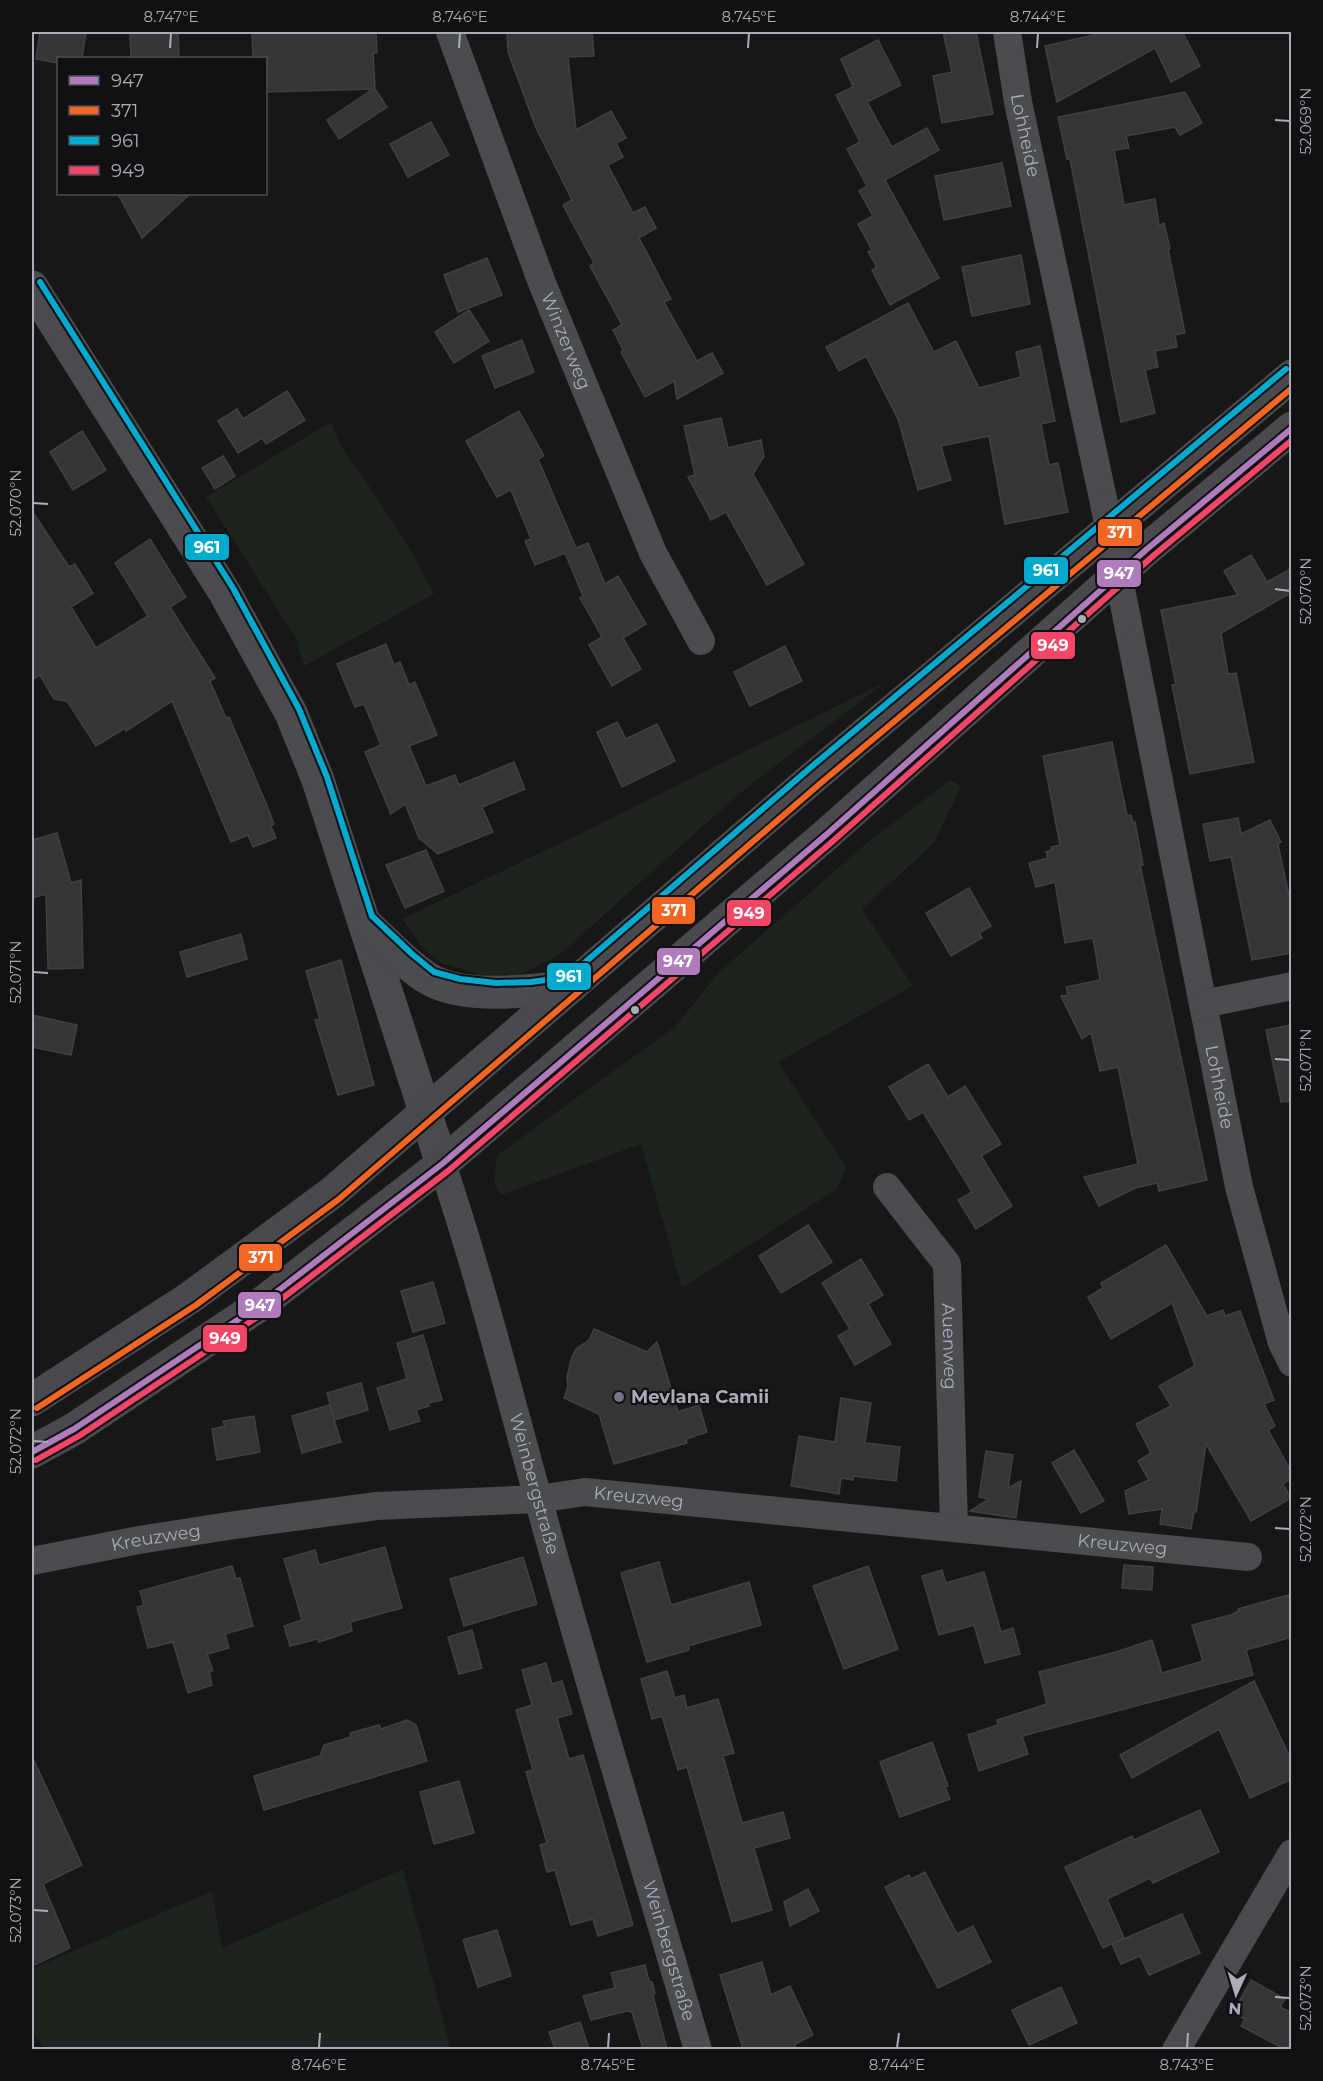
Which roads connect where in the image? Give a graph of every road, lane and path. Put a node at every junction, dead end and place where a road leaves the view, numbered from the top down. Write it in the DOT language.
graph roads {
  1 [pos="450,32"];
  2 [pos="1007,32"];
  3 [pos="32,287"];
  4 [pos="1292,376"];
  5 [pos="1292,428"];
  6 [pos="701,641"];
  7 [pos="364,921"];
  8 [pos="572,986"];
  9 [pos="1292,986"];
  10 [pos="1203,1004"];
  11 [pos="425,1114"];
  12 [pos="442,1164"];
  13 [pos="887,1187"];
  14 [pos="1292,1363"];
  15 [pos="32,1400"];
  16 [pos="32,1452"];
  17 [pos="538,1499"];
  18 [pos="954,1527"];
  19 [pos="1248,1557"];
  20 [pos="32,1561"];
  21 [pos="1292,1853"];
  22 [pos="698,2049"];
  23 [pos="1176,2049"];
  1 -- 6 [label="street, Winzerweg"];
  2 -- 10 [label="street, Lohheide, bridge"];
  3 -- 7 [label="street, Weinbergstraße"];
  4 -- 8 [label="main road"];
  5 -- 12 [label="main road"];
  7 -- 8 [label="street"];
  7 -- 11 [label="street, Weinbergstraße"];
  8 -- 11 [label="main road"];
  9 -- 10 [label="street"];
  10 -- 14 [label="street, Lohheide"];
  11 -- 12 [label="street, Weinbergstraße"];
  11 -- 15 [label="main road"];
  12 -- 16 [label="main road"];
  12 -- 17 [label="street, Weinbergstraße"];
  13 -- 18 [label="street, Auenweg"];
  17 -- 18 [label="street, Kreuzweg"];
  17 -- 20 [label="street, Kreuzweg"];
  17 -- 22 [label="street, Weinbergstraße"];
  18 -- 19 [label="street, Kreuzweg"];
  21 -- 23 [label="street"];
}
